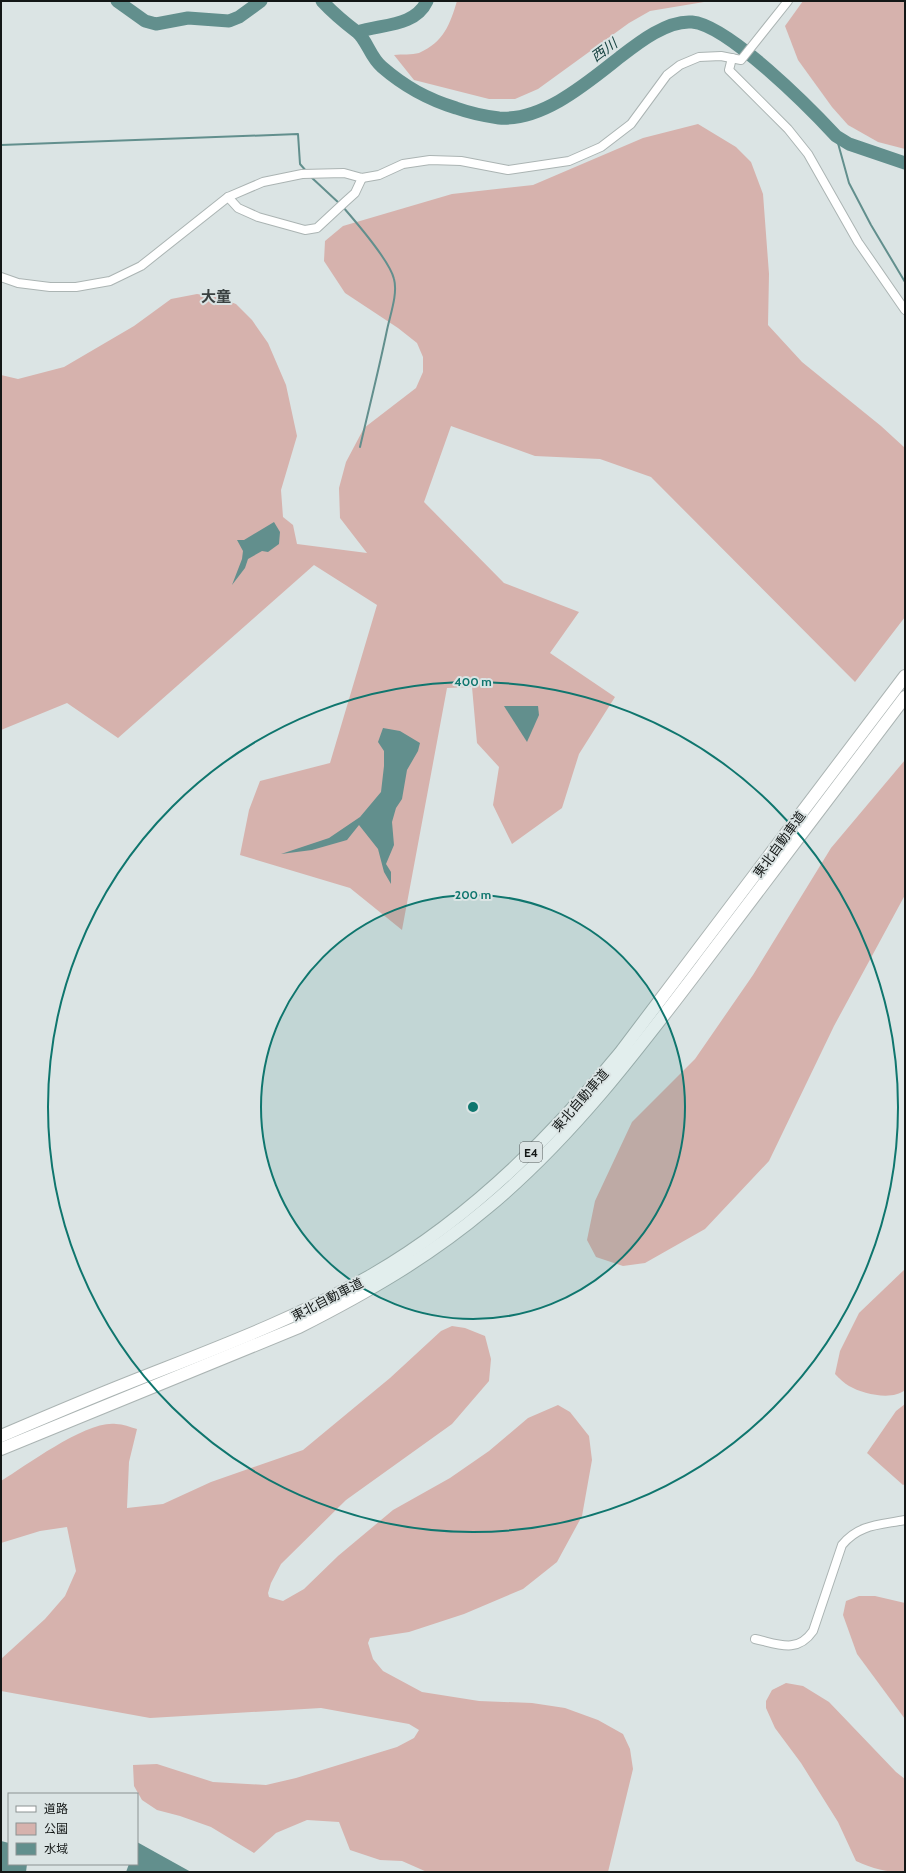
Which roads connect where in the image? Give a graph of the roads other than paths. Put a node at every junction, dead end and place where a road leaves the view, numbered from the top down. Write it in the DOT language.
graph roads {
  1 [pos="788,1"];
  2 [pos="732,58"];
  3 [pos="362,178"];
  4 [pos="228,197"];
  5 [pos="1,277"];
  6 [pos="905,310"];
  7 [pos="905,676"];
  8 [pos="905,697"];
  9 [pos="128,1383"];
  10 [pos="1,1428"];
  11 [pos="1,1436"];
  12 [pos="1,1449"];
  13 [pos="905,1520"];
  14 [pos="755,1639"];
  1 -- 2 [label="street"];
  2 -- 3 [label="street"];
  2 -- 6 [label="street"];
  3 -- 4 [label="street"];
  3 -- 4 [label="street"];
  4 -- 5 [label="street"];
  7 -- 9 [label="highway, 東北自動車道 / E4"];
  8 -- 12 [label="highway, 東北自動車道 / E4"];
  9 -- 10 [label="highway"];
  9 -- 11 [label="highway, 東北自動車道 / E4"];
  13 -- 14 [label="street"];
}
